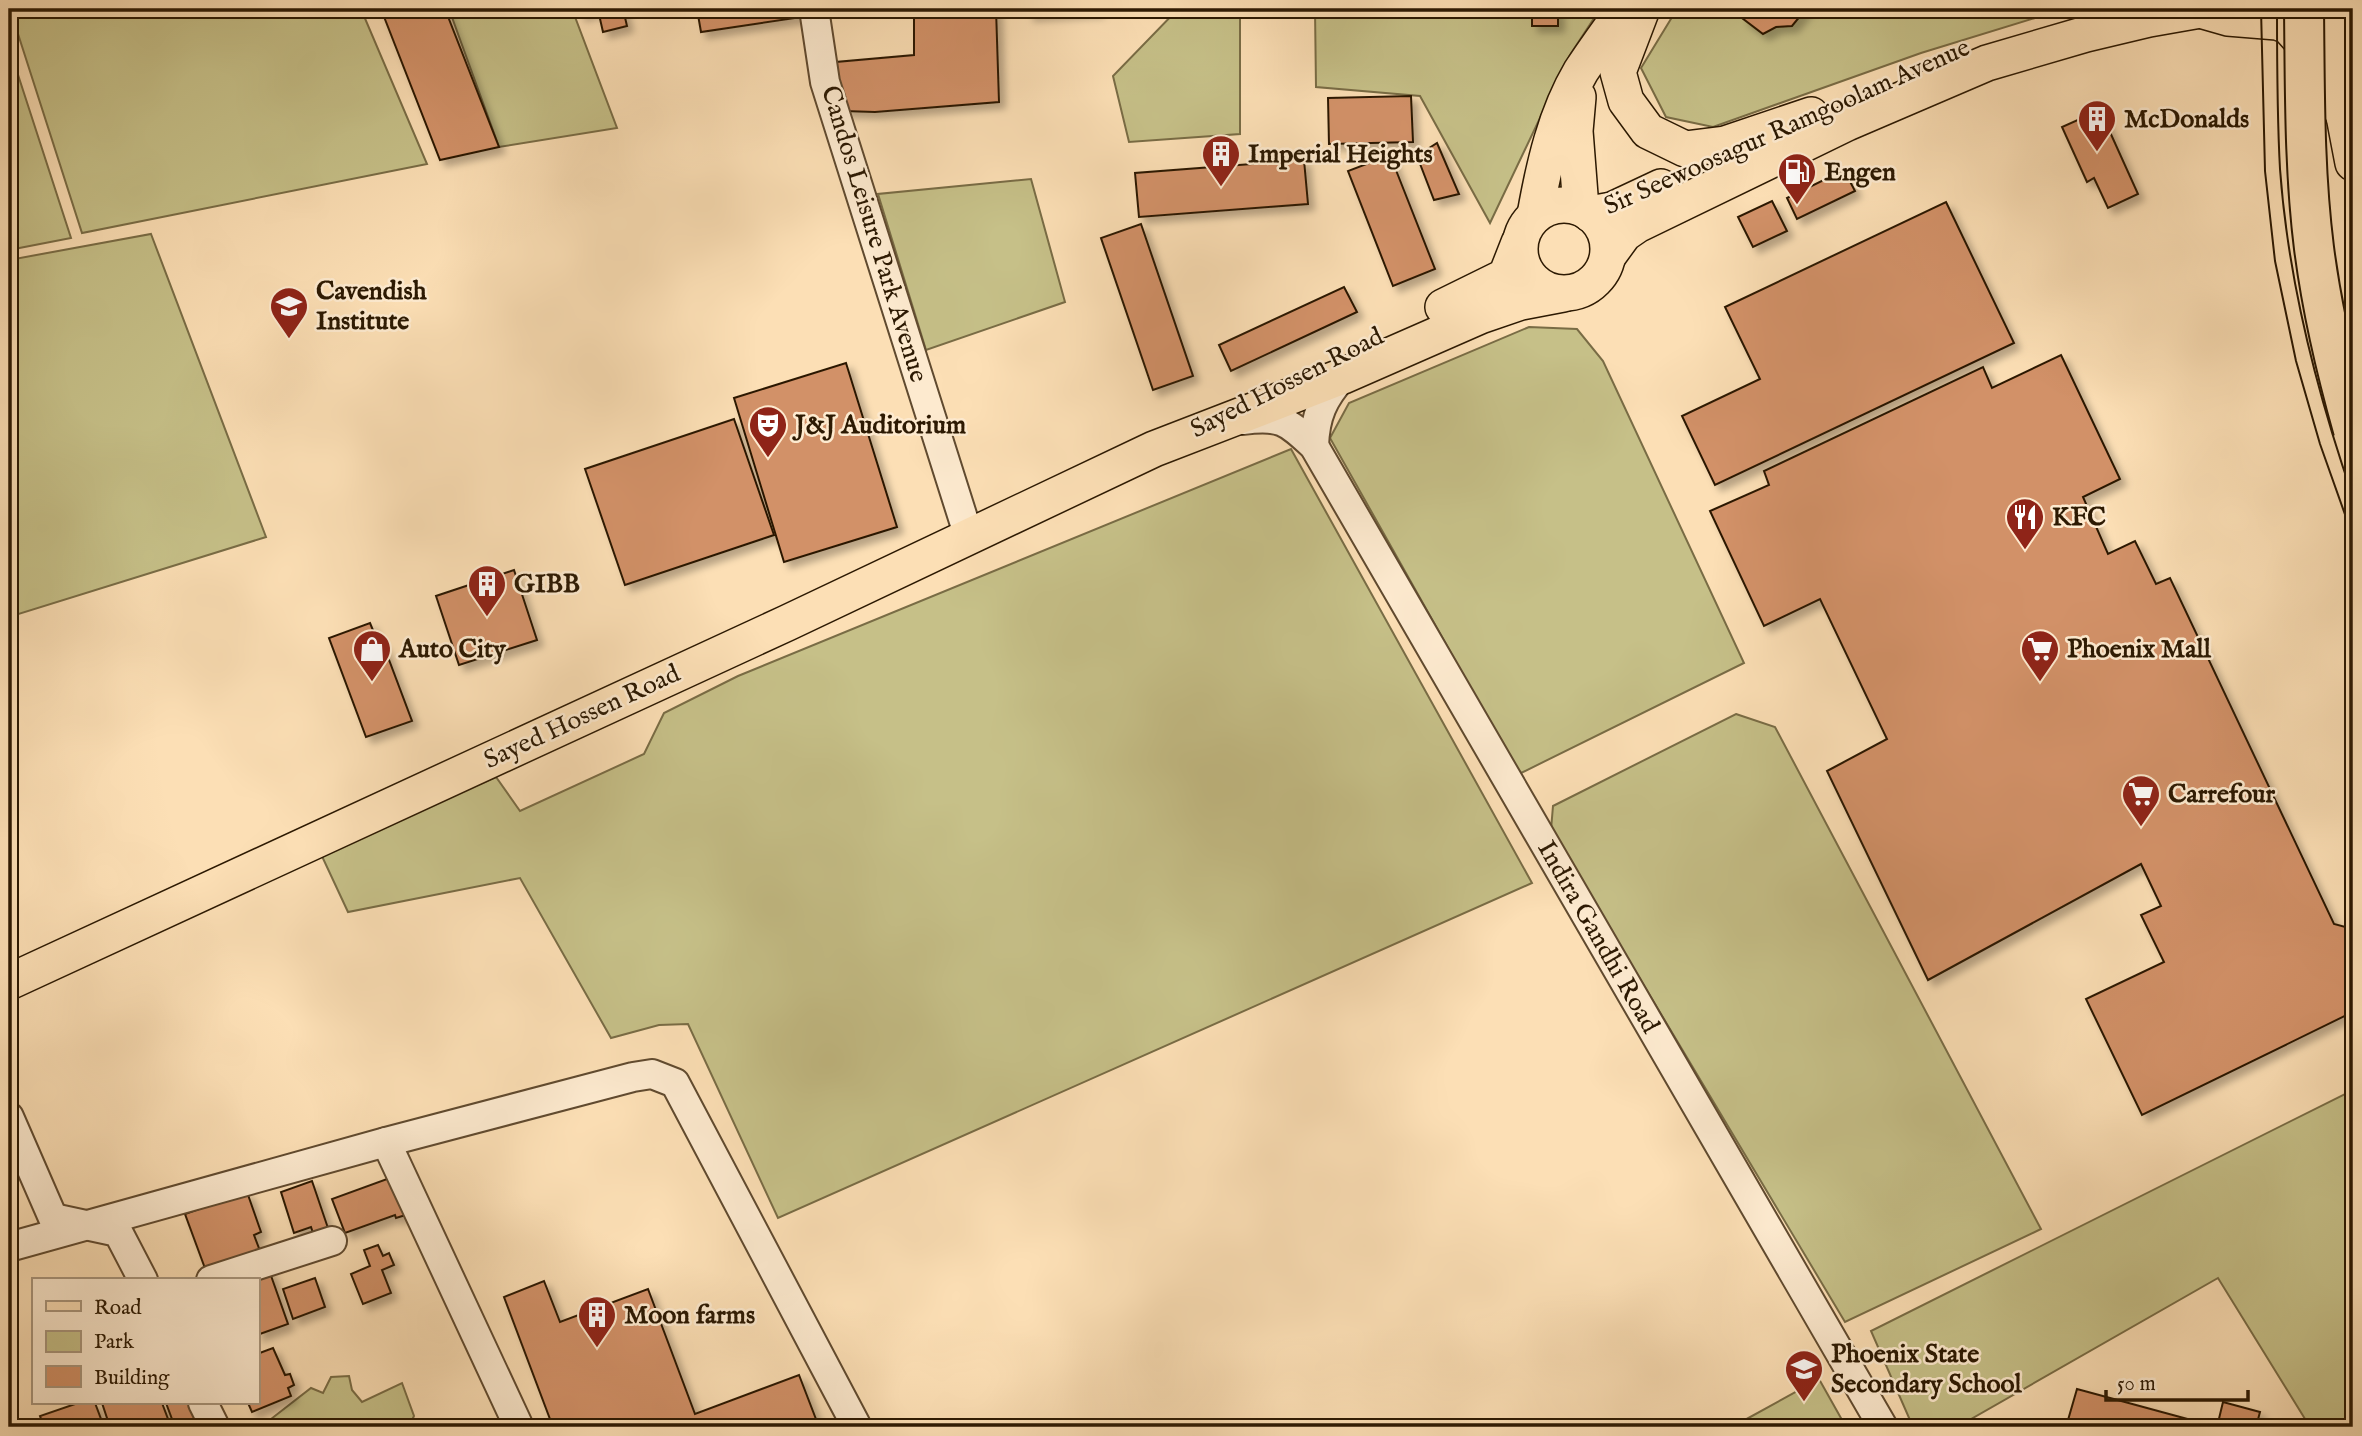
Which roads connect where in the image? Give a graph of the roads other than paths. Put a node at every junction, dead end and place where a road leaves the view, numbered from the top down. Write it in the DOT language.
graph roads {
  1 [pos="814,9"];
  2 [pos="1625,9"];
  3 [pos="1642,9"];
  4 [pos="2104,9"];
  5 [pos="2203,9"];
  6 [pos="2304,9"];
  7 [pos="2341,9"];
  8 [pos="1581,73"];
  9 [pos="1811,115"];
  10 [pos="2344,116"];
  11 [pos="2353,163"];
  12 [pos="1586,211"];
  13 [pos="1527,229"];
  14 [pos="1608,256"];
  15 [pos="1563,293"];
  16 [pos="1343,376"];
  17 [pos="1221,423"];
  18 [pos="2353,430"];
  19 [pos="1167,443"];
  20 [pos="1314,446"];
  21 [pos="969,537"];
  22 [pos="9,982"];
  23 [pos="9,1117"];
  24 [pos="386,1142"];
  25 [pos="87,1225"];
  26 [pos="332,1241"];
  27 [pos="9,1247"];
  28 [pos="142,1278"];
  29 [pos="217,1278"];
  30 [pos="204,1404"];
  31 [pos="215,1427"];
  32 [pos="519,1427"];
  33 [pos="857,1427"];
  34 [pos="1883,1427"];
  1 -- 21 [label="street, Candos Leisure Park Avenue"];
  2 -- 8 [label="main road, Sayed Hossen Road"];
  3 -- 9 [label="main road"];
  4 -- 9 [label="main road, Sir Seewoosagur Ramgoolam Avenue"];
  5 -- 10 [label="main road"];
  5 -- 14 [label="main road, Sir Seewoosagur Ramgoolam Avenue"];
  6 -- 18 [label="highway, bridge"];
  7 -- 10 [label="main road"];
  8 -- 12 [label="main road"];
  8 -- 13 [label="main road, Sayed Hossen Road"];
  9 -- 12 [label="main road, Sir Seewoosagur Ramgoolam Avenue"];
  10 -- 11 [label="main road"];
  12 -- 13 [label="main road"];
  12 -- 14 [label="main road"];
  13 -- 15 [label="main road"];
  13 -- 19 [label="main road, Sayed Hossen Road"];
  14 -- 15 [label="main road"];
  15 -- 16 [label="main road, Sayed Hossen Road"];
  16 -- 17 [label="main road, Sayed Hossen Road"];
  16 -- 20 [label="street"];
  17 -- 19 [label="main road, Sayed Hossen Road"];
  17 -- 20 [label="street, Indira Gandhi Road"];
  19 -- 21 [label="main road, Sayed Hossen Road"];
  20 -- 34 [label="street, Indira Gandhi Road"];
  21 -- 22 [label="main road, Sayed Hossen Road"];
  23 -- 25 [label="street"];
  24 -- 25 [label="street"];
  24 -- 32 [label="street"];
  24 -- 33 [label="street"];
  25 -- 27 [label="street"];
  25 -- 28 [label="street"];
  26 -- 29 [label="street"];
  30 -- 31 [label="street"];
}
